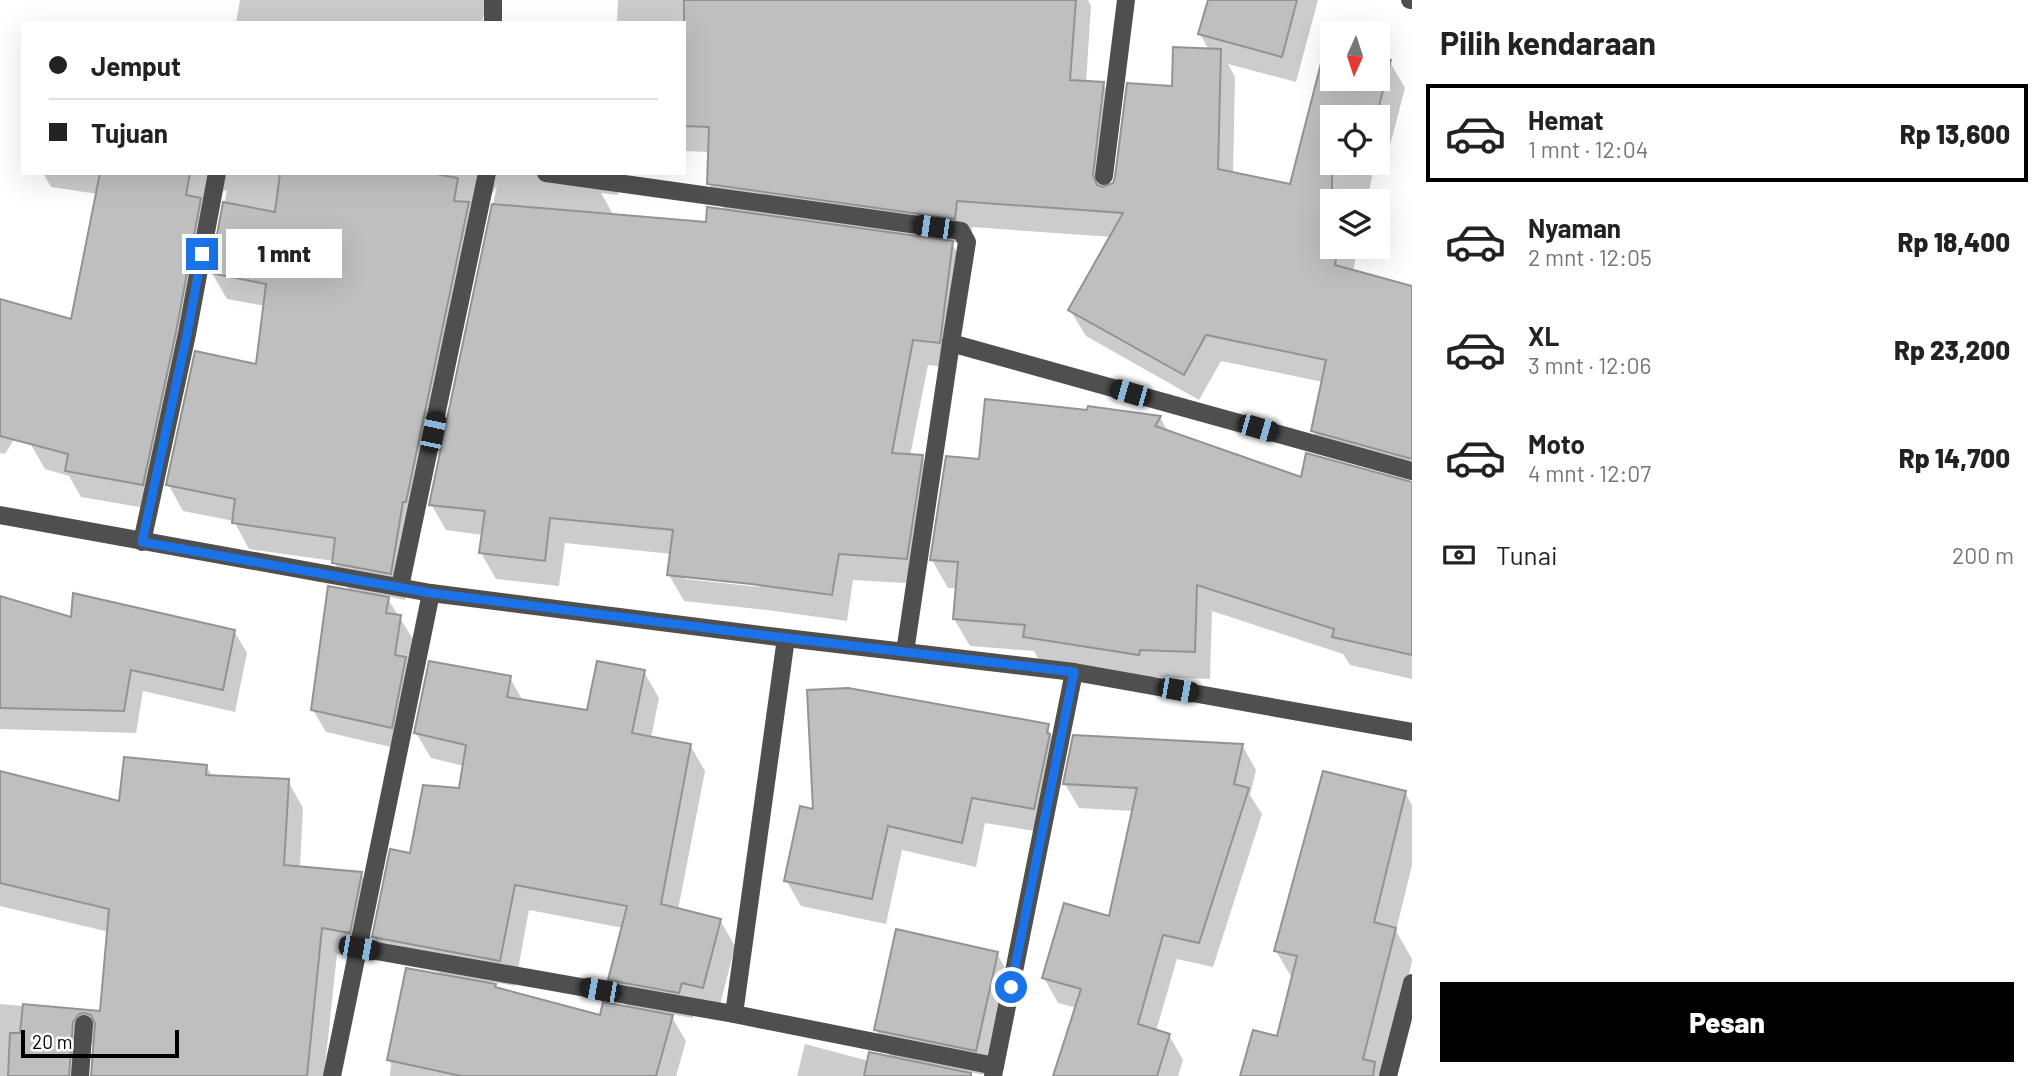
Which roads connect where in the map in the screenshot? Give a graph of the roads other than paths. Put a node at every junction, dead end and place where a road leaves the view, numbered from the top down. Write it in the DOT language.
graph roads {
  1 [pos="493,0"];
  2 [pos="1126,0"];
  3 [pos="493,21"];
  4 [pos="216,175"];
  5 [pos="487,175"];
  6 [pos="560,175"];
  7 [pos="1104,176"];
  8 [pos="950,342"];
  9 [pos="1412,471"];
  10 [pos="0,515"];
  11 [pos="142,542"];
  12 [pos="400,587"];
  13 [pos="431,593"];
  14 [pos="786,638"];
  15 [pos="905,652"];
  16 [pos="1074,672"];
  17 [pos="1412,732"];
  18 [pos="359,948"];
  19 [pos="1412,983"];
  20 [pos="734,1014"];
  21 [pos="84,1024"];
  22 [pos="994,1071"];
  23 [pos="80,1076"];
  24 [pos="332,1076"];
  25 [pos="1388,1076"];
  1 -- 3 [label="street"];
  2 -- 7 [label="street"];
  4 -- 11 [label="street"];
  5 -- 12 [label="street"];
  6 -- 8 [label="street"];
  8 -- 9 [label="street"];
  8 -- 15 [label="street"];
  10 -- 11 [label="street"];
  11 -- 12 [label="street"];
  12 -- 13 [label="street"];
  13 -- 14 [label="street"];
  13 -- 18 [label="street"];
  14 -- 15 [label="street"];
  14 -- 20 [label="street"];
  15 -- 16 [label="street"];
  16 -- 17 [label="street"];
  16 -- 22 [label="street"];
  18 -- 20 [label="street"];
  18 -- 24 [label="street"];
  19 -- 25 [label="street"];
  20 -- 22 [label="street"];
  21 -- 23 [label="street"];
}
